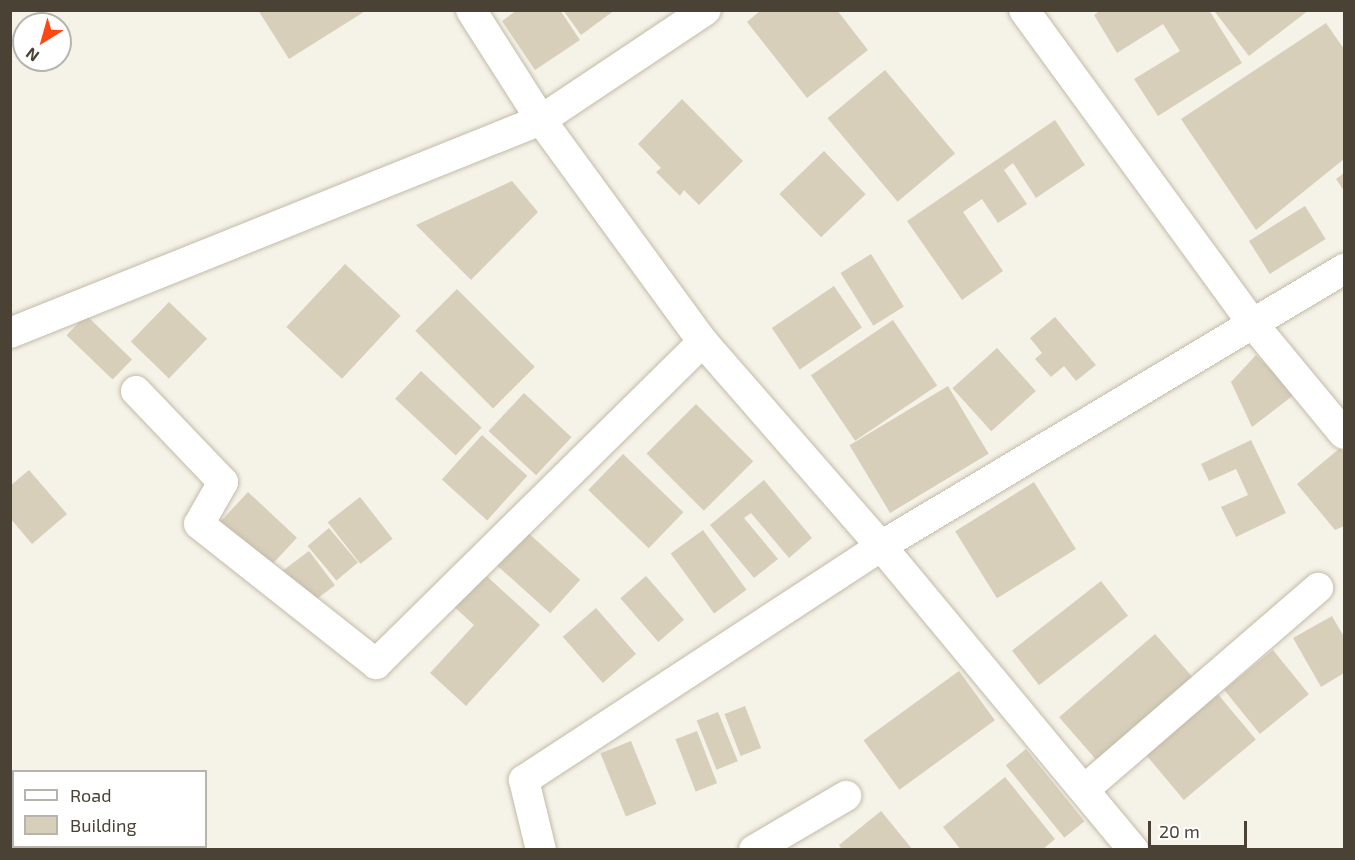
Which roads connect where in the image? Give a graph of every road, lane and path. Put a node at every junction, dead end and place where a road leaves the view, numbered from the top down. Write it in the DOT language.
graph roads {
  1 [pos="471,10"];
  2 [pos="706,10"];
  3 [pos="1024,10"];
  4 [pos="541,120"];
  5 [pos="1344,269"];
  6 [pos="1254,325"];
  7 [pos="10,333"];
  8 [pos="703,342"];
  9 [pos="136,391"];
  10 [pos="1344,434"];
  11 [pos="880,546"];
  12 [pos="1318,588"];
  13 [pos="1085,789"];
  14 [pos="846,796"];
  15 [pos="541,849"];
  16 [pos="754,849"];
  17 [pos="1133,849"];
  1 -- 4 [label="street"];
  2 -- 4 [label="street"];
  3 -- 6 [label="street"];
  4 -- 7 [label="street"];
  4 -- 8 [label="street"];
  5 -- 6 [label="street"];
  6 -- 10 [label="street"];
  6 -- 11 [label="street"];
  8 -- 9 [label="street"];
  8 -- 11 [label="street"];
  11 -- 13 [label="street"];
  11 -- 15 [label="street"];
  12 -- 13 [label="street"];
  13 -- 17 [label="street"];
  14 -- 16 [label="street"];
}
